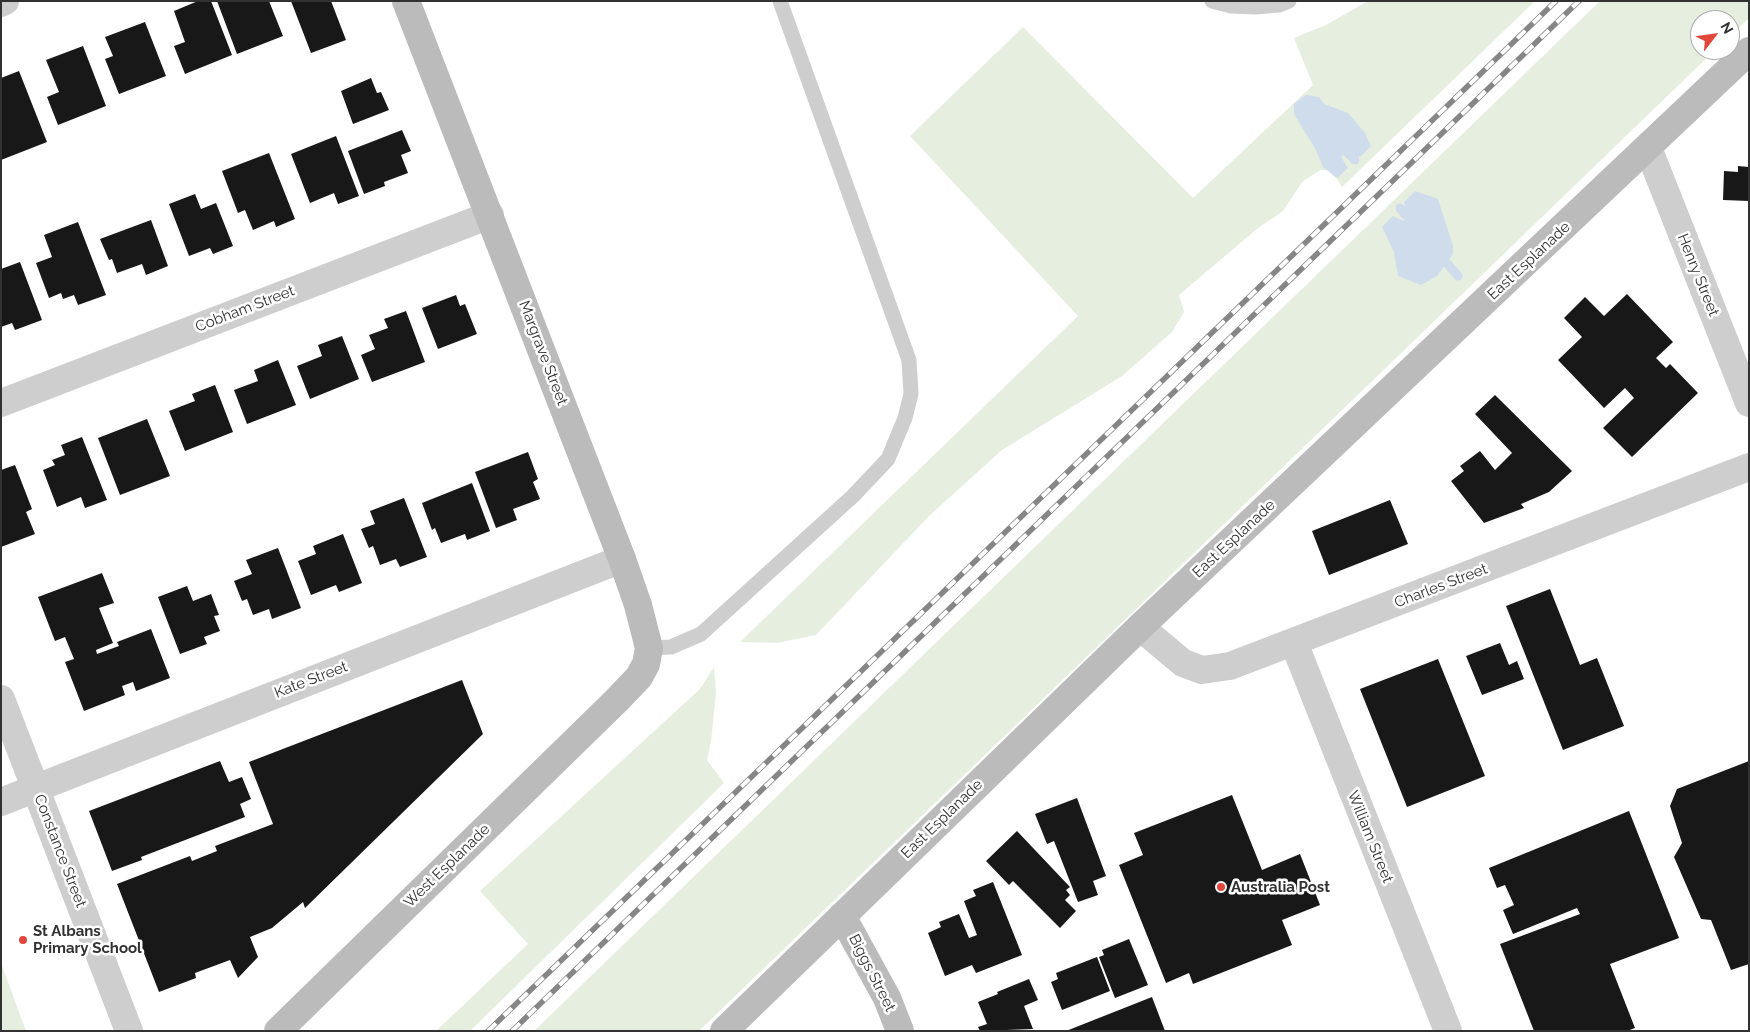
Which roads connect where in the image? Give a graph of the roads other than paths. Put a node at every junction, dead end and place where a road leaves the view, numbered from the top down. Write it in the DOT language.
graph roads {
  1 [pos="5,1"];
  2 [pos="406,1"];
  3 [pos="780,1"];
  4 [pos="1212,1"];
  5 [pos="1289,1"];
  6 [pos="1,3"];
  7 [pos="1749,51"];
  8 [pos="1648,148"];
  9 [pos="490,215"];
  10 [pos="1749,402"];
  11 [pos="1,404"];
  12 [pos="1749,467"];
  13 [pos="622,559"];
  14 [pos="1140,627"];
  15 [pos="1294,643"];
  16 [pos="649,648"];
  17 [pos="1,699"];
  18 [pos="36,788"];
  19 [pos="1,802"];
  20 [pos="842,916"];
  21 [pos="129,1031"];
  22 [pos="278,1031"];
  23 [pos="724,1031"];
  24 [pos="900,1031"];
  25 [pos="1448,1031"];
  1 -- 6 [label="street"];
  2 -- 9 [label="street, Margrave Street"];
  3 -- 16 [label="lane"];
  4 -- 5 [label="lane"];
  7 -- 8 [label="street, East Esplanade"];
  8 -- 10 [label="street, Henry Street"];
  8 -- 14 [label="street, East Esplanade"];
  9 -- 11 [label="street, Cobham Street"];
  9 -- 13 [label="street, Margrave Street"];
  12 -- 15 [label="street, Charles Street"];
  13 -- 16 [label="street, Margrave Street"];
  13 -- 18 [label="street, Kate Street"];
  14 -- 15 [label="street, Charles Street"];
  14 -- 20 [label="street, East Esplanade"];
  15 -- 25 [label="street, William Street"];
  16 -- 22 [label="street, West Esplanade"];
  17 -- 18 [label="street, Constance Street"];
  18 -- 19 [label="street, Kate Street"];
  18 -- 21 [label="street, Constance Street"];
  20 -- 23 [label="street, East Esplanade"];
  20 -- 24 [label="street, Biggs Street"];
}
